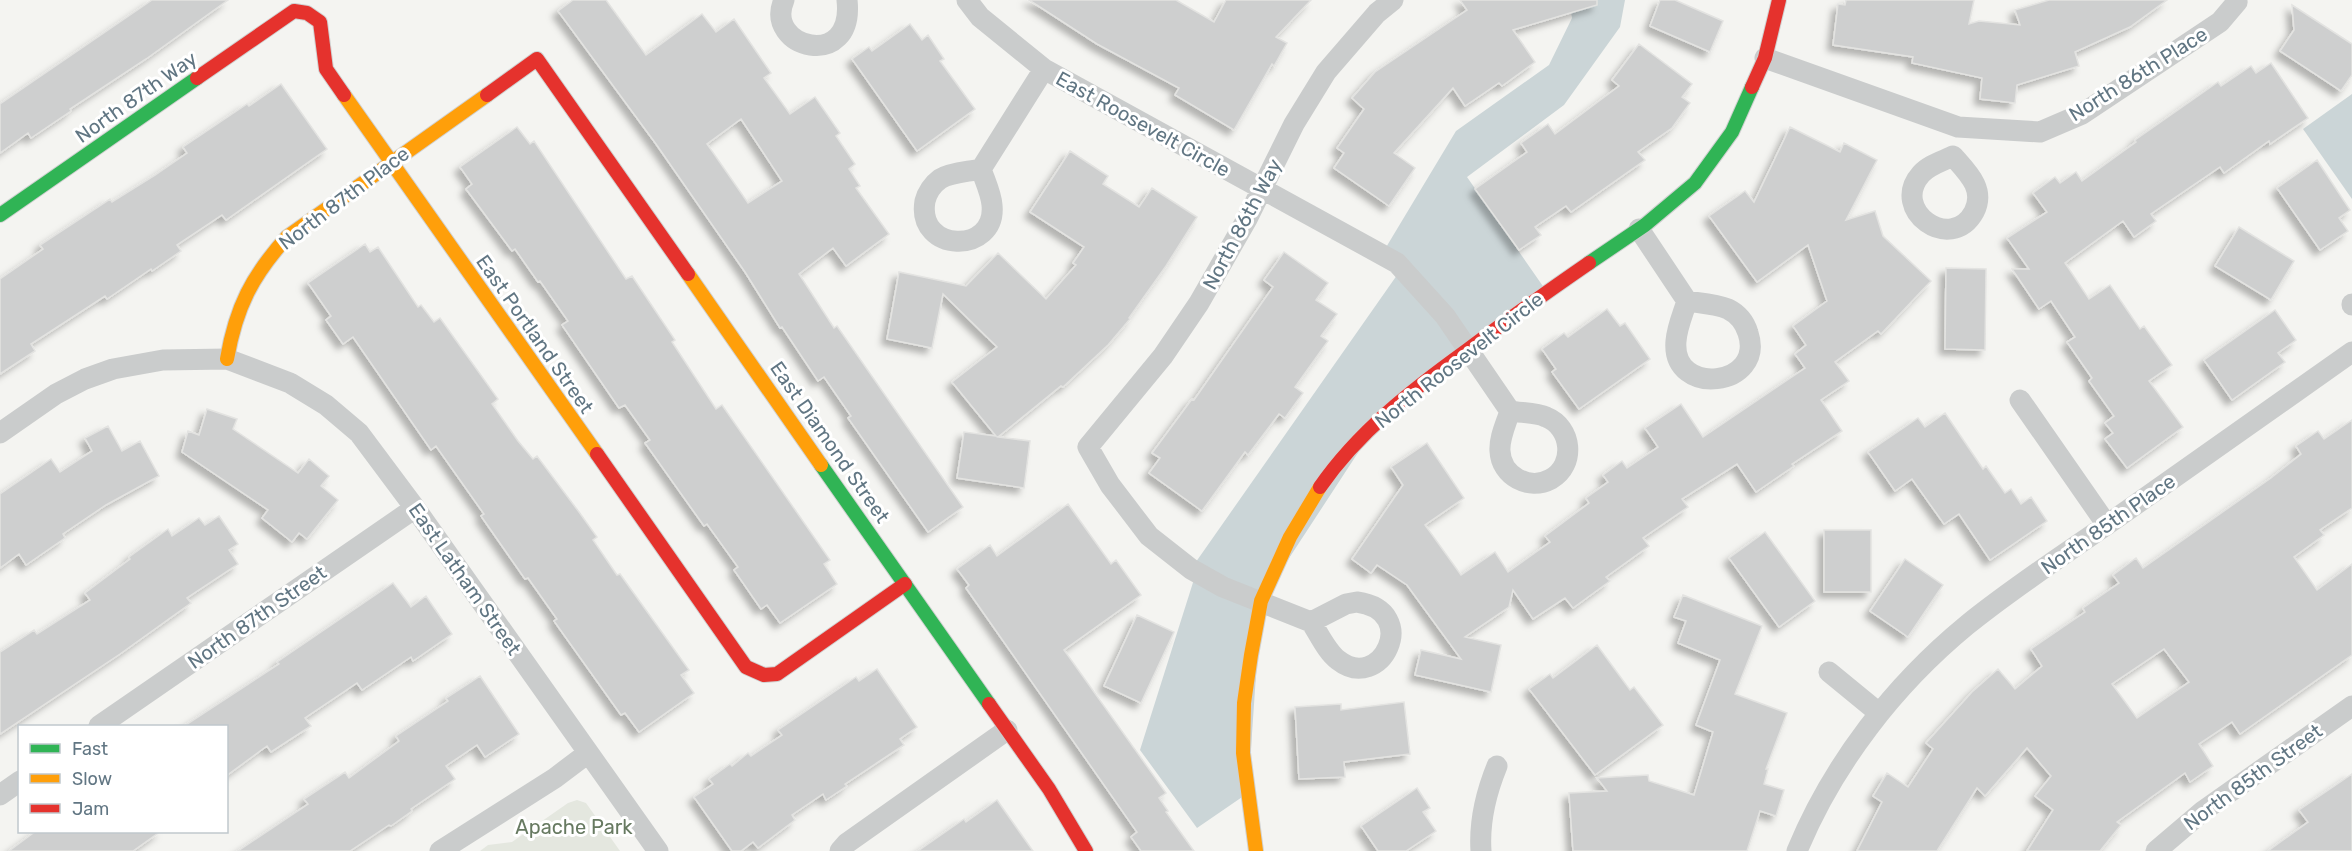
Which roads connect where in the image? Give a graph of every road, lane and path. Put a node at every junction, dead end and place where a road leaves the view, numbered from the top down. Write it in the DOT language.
graph roads {
  1 [pos="784,0"];
  2 [pos="848,0"];
  3 [pos="967,0"];
  4 [pos="1393,0"];
  5 [pos="1779,0"];
  6 [pos="2236,1"];
  7 [pos="294,11"];
  8 [pos="1765,58"];
  9 [pos="537,59"];
  10 [pos="1044,69"];
  11 [pos="1958,127"];
  12 [pos="1953,156"];
  13 [pos="391,162"];
  14 [pos="981,169"];
  15 [pos="1262,188"];
  16 [pos="0,215"];
  17 [pos="1639,229"];
  18 [pos="1687,301"];
  19 [pos="1468,350"];
  20 [pos="2352,352"];
  21 [pos="227,359"];
  22 [pos="2020,400"];
  23 [pos="1510,411"];
  24 [pos="0,433"];
  25 [pos="415,508"];
  26 [pos="2107,525"];
  27 [pos="905,584"];
  28 [pos="1261,601"];
  29 [pos="1311,622"];
  30 [pos="1829,672"];
  31 [pos="2352,706"];
  32 [pos="1880,713"];
  33 [pos="100,725"];
  34 [pos="1007,729"];
  35 [pos="588,753"];
  36 [pos="1497,766"];
  37 [pos="18,782"];
  38 [pos="0,795"];
  39 [pos="440,851"];
  40 [pos="658,851"];
  41 [pos="840,851"];
  42 [pos="1086,851"];
  43 [pos="1256,851"];
  44 [pos="1481,851"];
  45 [pos="1797,851"];
  46 [pos="2156,851"];
  1 -- 2 [label="street"];
  3 -- 10 [label="street"];
  4 -- 15 [label="street, North 86th Way"];
  5 -- 8 [label="street, North Roosevelt Circle"];
  6 -- 11 [label="street, North 86th Place"];
  7 -- 13 [label="street, East Portland Street"];
  7 -- 16 [label="street, North 87th Way"];
  8 -- 11 [label="street, North 86th Place"];
  8 -- 17 [label="street, North Roosevelt Circle"];
  9 -- 13 [label="street, North 87th Place"];
  9 -- 27 [label="street, East Diamond Street"];
  10 -- 14 [label="street"];
  10 -- 15 [label="street, East Roosevelt Circle"];
  11 -- 12 [label="street"];
  13 -- 21 [label="street, North 87th Place"];
  13 -- 27 [label="street, East Portland Street"];
  15 -- 19 [label="street, East Roosevelt Circle"];
  15 -- 28 [label="street, North 86th Way"];
  17 -- 18 [label="street"];
  17 -- 19 [label="street, North Roosevelt Circle"];
  19 -- 23 [label="street, East Roosevelt Circle"];
  19 -- 28 [label="street, North Roosevelt Circle"];
  20 -- 26 [label="street, North 85th Place"];
  21 -- 24 [label="street"];
  21 -- 25 [label="street, East Latham Street"];
  22 -- 26 [label="street"];
  25 -- 33 [label="street, North 87th Street"];
  25 -- 35 [label="street, East Latham Street"];
  26 -- 32 [label="street, North 85th Place"];
  27 -- 34 [label="street, East Diamond Street"];
  28 -- 29 [label="street"];
  28 -- 43 [label="street, North Roosevelt Circle"];
  30 -- 32 [label="street"];
  31 -- 46 [label="street, North 85th Street"];
  32 -- 45 [label="street, North 85th Place"];
  34 -- 41 [label="street"];
  34 -- 42 [label="street, East Diamond Street"];
  35 -- 39 [label="street"];
  35 -- 40 [label="street, East Latham Street"];
  36 -- 44 [label="street"];
  37 -- 38 [label="street"];
}
